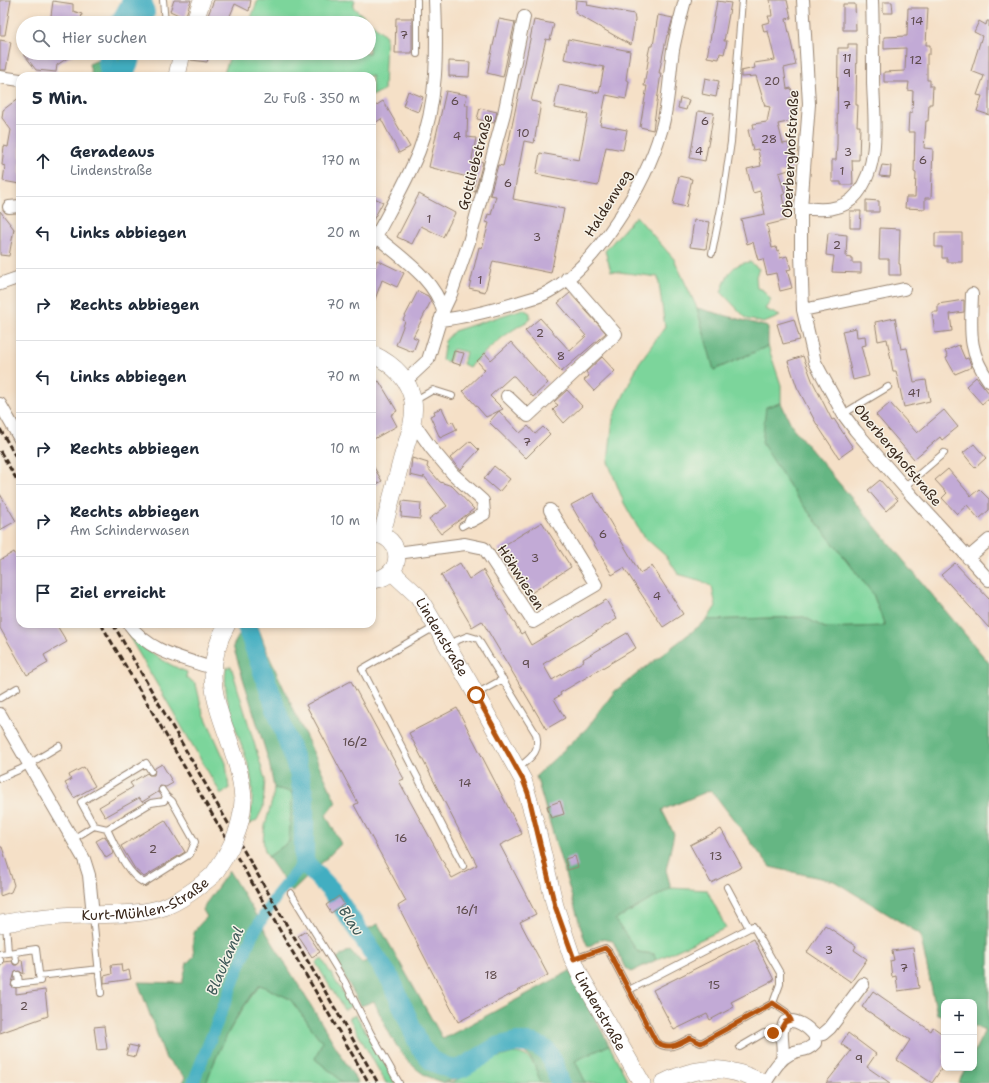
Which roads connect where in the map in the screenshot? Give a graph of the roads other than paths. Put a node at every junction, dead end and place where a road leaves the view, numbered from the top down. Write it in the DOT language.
graph roads {
  1 [pos="163,0"];
  2 [pos="202,0"];
  3 [pos="418,0"];
  4 [pos="435,0"];
  5 [pos="685,0"];
  6 [pos="742,0"];
  7 [pos="803,0"];
  8 [pos="872,0"];
  9 [pos="164,16"];
  10 [pos="196,16"];
  11 [pos="524,17"];
  12 [pos="417,54"];
  13 [pos="180,60"];
  14 [pos="178,72"];
  15 [pos="0,77"];
  16 [pos="16,79"];
  17 [pos="801,208"];
  18 [pos="376,236"];
  19 [pos="376,242"];
  20 [pos="712,253"];
  21 [pos="567,278"];
  22 [pos="16,279"];
  23 [pos="0,284"];
  24 [pos="904,289"];
  25 [pos="972,294"];
  26 [pos="803,310"];
  27 [pos="442,316"];
  28 [pos="376,356"];
  29 [pos="404,380"];
  30 [pos="989,381"];
  31 [pos="888,387"];
  32 [pos="450,394"];
  33 [pos="507,396"];
  34 [pos="413,402"];
  35 [pos="0,404"];
  36 [pos="843,414"];
  37 [pos="410,425"];
  38 [pos="16,432"];
  39 [pos="944,453"];
  40 [pos="904,487"];
  41 [pos="550,510"];
  42 [pos="467,523"];
  43 [pos="376,535"];
  44 [pos="989,540"];
  45 [pos="397,553"];
  46 [pos="968,558"];
  47 [pos="392,572"];
  48 [pos="376,579"];
  49 [pos="989,580"];
  50 [pos="436,626"];
  51 [pos="133,628"];
  52 [pos="225,628"];
  53 [pos="447,645"];
  54 [pos="212,668"];
  55 [pos="503,679"];
  56 [pos="17,688"];
  57 [pos="476,695"];
  58 [pos="0,698"];
  59 [pos="0,714"];
  60 [pos="59,746"];
  61 [pos="29,764"];
  62 [pos="517,769"];
  63 [pos="150,771"];
  64 [pos="0,778"];
  65 [pos="162,790"];
  66 [pos="165,798"];
  67 [pos="94,826"];
  68 [pos="107,829"];
  69 [pos="74,839"];
  70 [pos="463,866"];
  71 [pos="727,887"];
  72 [pos="291,893"];
  73 [pos="93,915"];
  74 [pos="3,924"];
  75 [pos="749,928"];
  76 [pos="12,953"];
  77 [pos="0,954"];
  78 [pos="574,959"];
  79 [pos="16,961"];
  80 [pos="99,969"];
  81 [pos="18,975"];
  82 [pos="39,976"];
  83 [pos="863,984"];
  84 [pos="628,990"];
  85 [pos="102,993"];
  86 [pos="773,1003"];
  87 [pos="791,1020"];
  88 [pos="781,1029"];
  89 [pos="815,1036"];
  90 [pos="740,1047"];
  91 [pos="782,1059"];
  92 [pos="755,1081"];
  93 [pos="399,1083"];
  94 [pos="642,1083"];
  95 [pos="662,1083"];
  1 -- 9 [label="lane"];
  2 -- 10 [label="street"];
  3 -- 12 [label="lane"];
  4 -- 18 [label="street"];
  5 -- 21 [label="street, Haldenweg"];
  6 -- 20 [label="lane"];
  7 -- 17 [label="street, Oberberghofstraße"];
  8 -- 17 [label="street"];
  11 -- 27 [label="street, Gottliebstraße"];
  13 -- 14 [label="street"];
  15 -- 16 [label="street"];
  17 -- 26 [label="street, Oberberghofstraße"];
  19 -- 27 [label="street"];
  21 -- 27 [label="street, Haldenweg"];
  21 -- 33 [label="street"];
  22 -- 23 [label="street"];
  24 -- 26 [label="street"];
  25 -- 30 [label="street"];
  26 -- 36 [label="street, Oberberghofstraße"];
  27 -- 29 [label="street"];
  28 -- 29 [label="street"];
  29 -- 34 [label="street"];
  31 -- 36 [label="lane"];
  32 -- 34 [label="lane"];
  34 -- 37 [label="street"];
  35 -- 38 [label="street"];
  36 -- 40 [label="street, Oberberghofstraße"];
  37 -- 42 [label="street"];
  37 -- 43 [label="street"];
  39 -- 40 [label="lane"];
  40 -- 46 [label="street, Oberberghofstraße"];
  41 -- 45 [label="street, Höhwiesen"];
  43 -- 45 [label="street"];
  44 -- 46 [label="street"];
  45 -- 47 [label="street"];
  46 -- 49 [label="street, Oberberghofstraße"];
  47 -- 48 [label="street"];
  47 -- 50 [label="street, Lindenstraße"];
  50 -- 53 [label="street, Lindenstraße"];
  50 -- 70 [label="lane"];
  51 -- 54 [label="street"];
  52 -- 54 [label="street, Kurt-Mühlen-Straße"];
  53 -- 55 [label="lane"];
  53 -- 57 [label="street, Lindenstraße"];
  54 -- 73 [label="street, Kurt-Mühlen-Straße, bridge"];
  55 -- 57 [label="lane"];
  55 -- 62 [label="lane"];
  56 -- 58 [label="lane"];
  57 -- 62 [label="street, Lindenstraße"];
  59 -- 61 [label="street"];
  60 -- 61 [label="lane"];
  61 -- 64 [label="lane"];
  61 -- 69 [label="street"];
  62 -- 78 [label="street, Lindenstraße"];
  63 -- 67 [label="lane"];
  65 -- 66 [label="lane"];
  66 -- 68 [label="lane"];
  66 -- 68 [label="lane"];
  67 -- 68 [label="lane"];
  67 -- 69 [label="lane"];
  69 -- 73 [label="street"];
  71 -- 75 [label="lane"];
  72 -- 93 [label="lane"];
  73 -- 74 [label="street, Kurt-Mühlen-Straße"];
  73 -- 80 [label="lane"];
  74 -- 76 [label="lane"];
  75 -- 84 [label="lane"];
  75 -- 86 [label="lane"];
  76 -- 77 [label="lane"];
  76 -- 79 [label="lane"];
  76 -- 82 [label="lane"];
  78 -- 84 [label="lane"];
  78 -- 94 [label="street, Lindenstraße"];
  80 -- 82 [label="lane"];
  80 -- 85 [label="lane"];
  81 -- 82 [label="lane"];
  83 -- 89 [label="street"];
  84 -- 86 [label="lane"];
  86 -- 87 [label="lane"];
  87 -- 88 [label="street"];
  87 -- 89 [label="street"];
  88 -- 90 [label="lane"];
  88 -- 91 [label="street"];
  89 -- 91 [label="street"];
  91 -- 92 [label="street"];
  92 -- 95 [label="street"];
}
